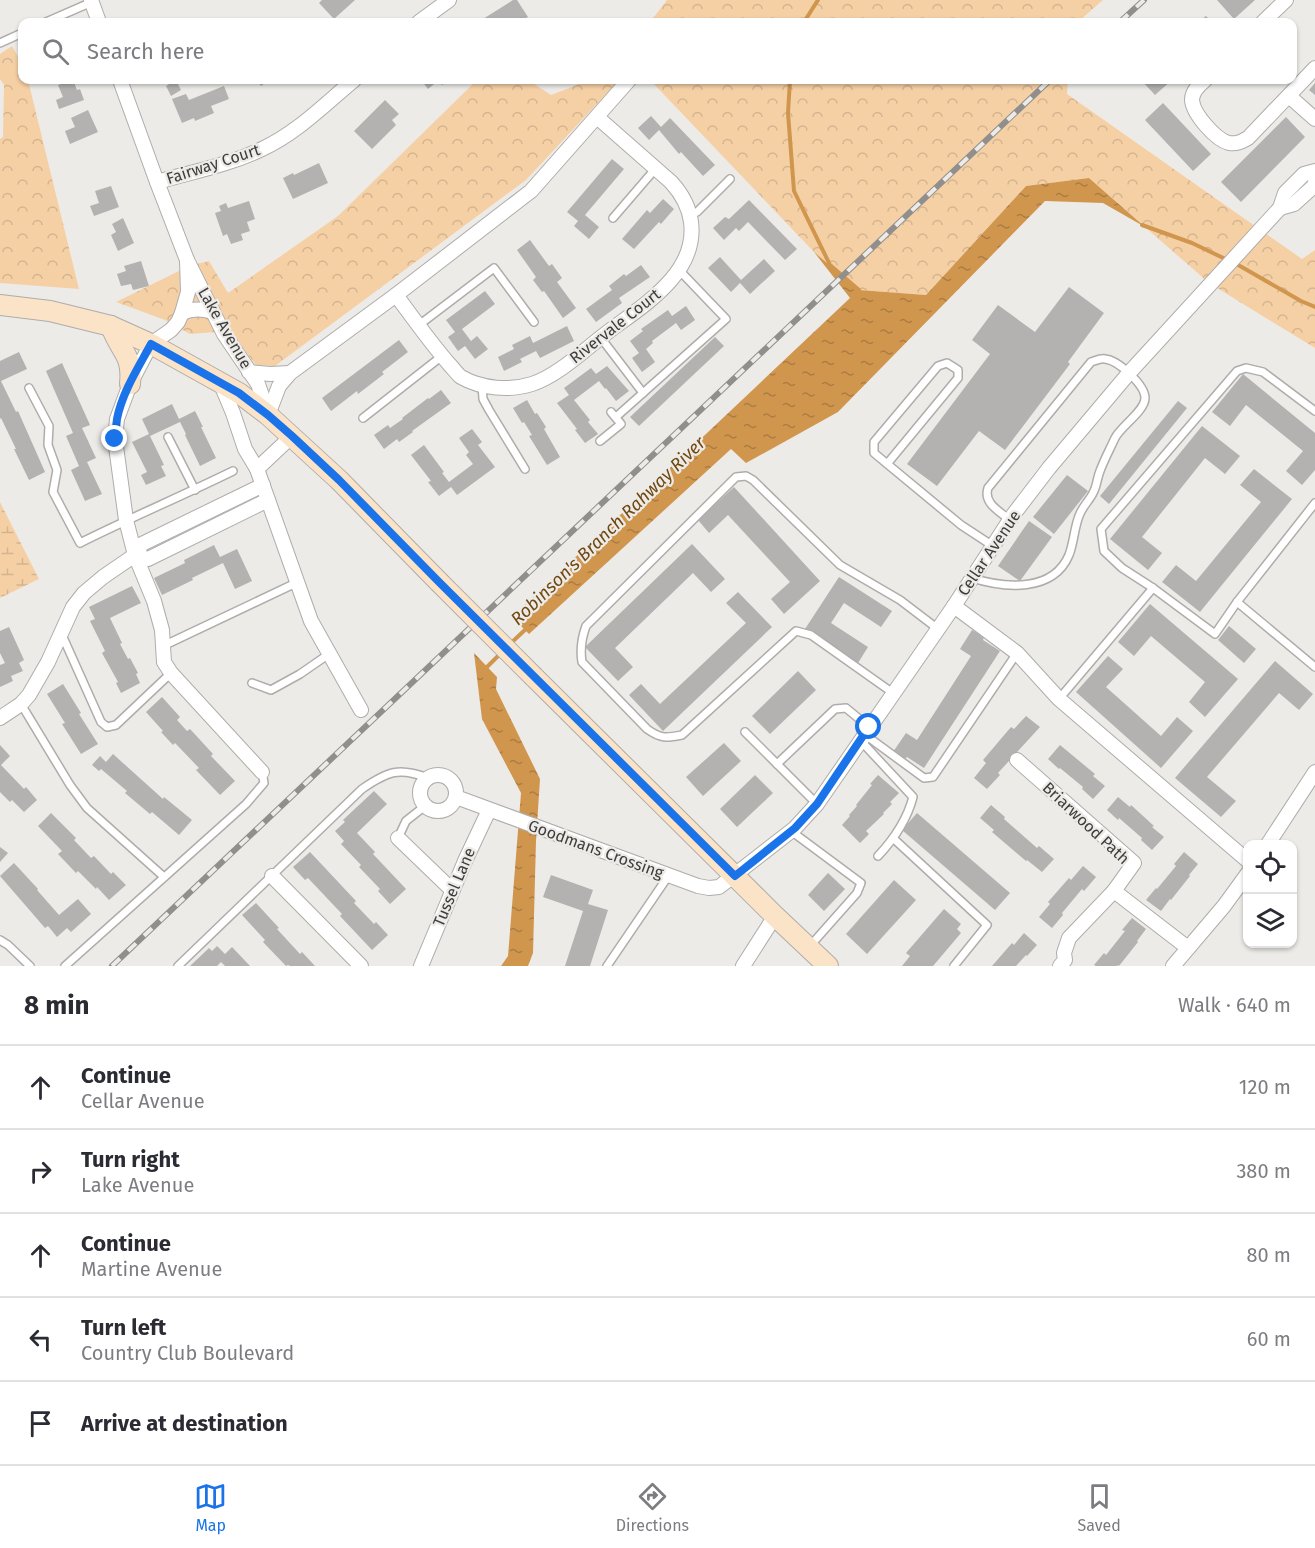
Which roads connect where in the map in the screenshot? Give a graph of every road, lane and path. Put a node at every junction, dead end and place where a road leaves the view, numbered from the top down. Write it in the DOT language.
graph roads {
  1 [pos="449,0"];
  2 [pos="1286,0"];
  3 [pos="91,1"];
  4 [pos="55,18"];
  5 [pos="97,18"];
  6 [pos="424,18"];
  7 [pos="1267,18"];
  8 [pos="18,35"];
  9 [pos="0,43"];
  10 [pos="1315,68"];
  11 [pos="121,84"];
  12 [pos="349,84"];
  13 [pos="626,84"];
  14 [pos="1201,84"];
  15 [pos="1289,96"];
  16 [pos="597,117"];
  17 [pos="1315,119"];
  18 [pos="656,168"];
  19 [pos="1315,171"];
  20 [pos="730,179"];
  21 [pos="157,182"];
  22 [pos="1315,182"];
  23 [pos="1280,208"];
  24 [pos="690,215"];
  25 [pos="614,218"];
  26 [pos="187,260"];
  27 [pos="679,270"];
  28 [pos="396,295"];
  29 [pos="0,305"];
  30 [pos="213,312"];
  31 [pos="182,313"];
  32 [pos="534,322"];
  33 [pos="419,325"];
  34 [pos="111,326"];
  35 [pos="601,337"];
  36 [pos="151,344"];
  37 [pos="442,356"];
  38 [pos="249,372"];
  39 [pos="290,373"];
  40 [pos="1129,373"];
  41 [pos="219,382"];
  42 [pos="129,384"];
  43 [pos="482,385"];
  44 [pos="29,388"];
  45 [pos="643,393"];
  46 [pos="1315,411"];
  47 [pos="268,415"];
  48 [pos="363,418"];
  49 [pos="292,436"];
  50 [pos="168,437"];
  51 [pos="600,441"];
  52 [pos="887,464"];
  53 [pos="257,469"];
  54 [pos="525,469"];
  55 [pos="233,471"];
  56 [pos="263,485"];
  57 [pos="195,490"];
  58 [pos="268,500"];
  59 [pos="1315,502"];
  60 [pos="126,520"];
  61 [pos="1010,520"];
  62 [pos="993,546"];
  63 [pos="135,555"];
  64 [pos="972,578"];
  65 [pos="298,582"];
  66 [pos="1153,588"];
  67 [pos="1237,602"];
  68 [pos="954,606"];
  69 [pos="938,629"];
  70 [pos="61,632"];
  71 [pos="163,646"];
  72 [pos="1017,653"];
  73 [pos="330,654"];
  74 [pos="1315,667"];
  75 [pos="171,673"];
  76 [pos="252,683"];
  77 [pos="893,693"];
  78 [pos="1059,699"];
  79 [pos="21,704"];
  80 [pos="361,710"];
  81 [pos="0,718"];
  82 [pos="745,732"];
  83 [pos="864,734"];
  84 [pos="1017,760"];
  85 [pos="777,764"];
  86 [pos="262,772"];
  87 [pos="1315,772"];
  88 [pos="428,778"];
  89 [pos="456,796"];
  90 [pos="817,804"];
  91 [pos="425,806"];
  92 [pos="489,810"];
  93 [pos="792,831"];
  94 [pos="398,838"];
  95 [pos="894,839"];
  96 [pos="1271,840"];
  97 [pos="878,856"];
  98 [pos="1243,857"];
  99 [pos="272,876"];
  100 [pos="669,876"];
  101 [pos="735,876"];
  102 [pos="164,877"];
  103 [pos="1243,880"];
  104 [pos="452,890"];
  105 [pos="1114,891"];
  106 [pos="775,916"];
  107 [pos="0,933"];
  108 [pos="0,940"];
  109 [pos="8,945"];
  110 [pos="808,948"];
  111 [pos="1188,948"];
  112 [pos="1062,959"];
  113 [pos="30,966"];
  114 [pos="65,966"];
  115 [pos="178,966"];
  116 [pos="361,966"];
  117 [pos="421,966"];
  118 [pos="607,966"];
  119 [pos="742,966"];
  120 [pos="828,966"];
  121 [pos="954,966"];
  122 [pos="1078,966"];
  123 [pos="1173,966"];
  1 -- 6 [label="street"];
  2 -- 7 [label="street"];
  3 -- 4 [label="lane"];
  3 -- 5 [label="street"];
  8 -- 9 [label="lane"];
  10 -- 15 [label="street"];
  11 -- 21 [label="street, Lake Avenue"];
  12 -- 21 [label="street, Fairway Court"];
  13 -- 16 [label="street"];
  14 -- 15 [label="street"];
  15 -- 17 [label="street"];
  16 -- 18 [label="street, Rivervale Court"];
  16 -- 28 [label="street"];
  18 -- 24 [label="street, Rivervale Court"];
  18 -- 25 [label="lane"];
  19 -- 23 [label="street"];
  20 -- 24 [label="lane"];
  21 -- 26 [label="street, Lake Avenue"];
  22 -- 23 [label="street"];
  23 -- 40 [label="street, Cellar Avenue"];
  24 -- 27 [label="street, Rivervale Court"];
  26 -- 30 [label="street, Lake Avenue"];
  26 -- 31 [label="street"];
  27 -- 35 [label="street, Rivervale Court"];
  27 -- 45 [label="lane"];
  28 -- 33 [label="street, Rivervale Court"];
  28 -- 39 [label="street"];
  29 -- 34 [label="main road"];
  30 -- 31 [label="street"];
  30 -- 38 [label="street, Lake Avenue"];
  31 -- 36 [label="street"];
  32 -- 33 [label="lane"];
  33 -- 37 [label="street, Rivervale Court"];
  34 -- 36 [label="main road"];
  34 -- 42 [label="main road"];
  35 -- 43 [label="street, Rivervale Court"];
  35 -- 45 [label="lane"];
  36 -- 41 [label="main road"];
  36 -- 42 [label="street"];
  37 -- 43 [label="street, Rivervale Court"];
  37 -- 48 [label="lane"];
  38 -- 39 [label="street"];
  38 -- 47 [label="street, Lake Avenue"];
  39 -- 47 [label="street"];
  40 -- 61 [label="street, Cellar Avenue"];
  40 -- 61 [label="lane"];
  40 -- 64 [label="lane"];
  41 -- 47 [label="main road"];
  41 -- 53 [label="street"];
  42 -- 60 [label="street"];
  43 -- 54 [label="lane"];
  44 -- 60 [label="lane"];
  45 -- 51 [label="lane"];
  46 -- 66 [label="lane"];
  47 -- 49 [label="main road"];
  49 -- 53 [label="street"];
  49 -- 101 [label="main road, bridge"];
  50 -- 57 [label="lane"];
  52 -- 52 [label="lane"];
  52 -- 62 [label="lane"];
  53 -- 56 [label="street"];
  55 -- 57 [label="lane"];
  56 -- 58 [label="street"];
  56 -- 63 [label="street"];
  57 -- 60 [label="lane"];
  58 -- 63 [label="street"];
  58 -- 65 [label="street"];
  59 -- 67 [label="lane"];
  60 -- 63 [label="street"];
  61 -- 62 [label="street, Cellar Avenue"];
  62 -- 64 [label="street, Cellar Avenue"];
  63 -- 70 [label="street"];
  63 -- 71 [label="street"];
  64 -- 68 [label="street, Cellar Avenue"];
  65 -- 71 [label="lane"];
  65 -- 73 [label="street"];
  66 -- 67 [label="lane"];
  66 -- 78 [label="lane"];
  67 -- 74 [label="lane"];
  68 -- 69 [label="street, Cellar Avenue"];
  68 -- 72 [label="street"];
  69 -- 77 [label="street, Cellar Avenue"];
  69 -- 77 [label="lane"];
  70 -- 75 [label="lane"];
  70 -- 79 [label="street"];
  71 -- 75 [label="street"];
  72 -- 78 [label="street"];
  72 -- 83 [label="lane"];
  73 -- 76 [label="lane"];
  73 -- 80 [label="street"];
  75 -- 86 [label="street"];
  77 -- 83 [label="street, Cellar Avenue"];
  78 -- 98 [label="street"];
  79 -- 81 [label="street"];
  79 -- 102 [label="lane"];
  82 -- 85 [label="lane"];
  83 -- 85 [label="lane"];
  83 -- 90 [label="street, Cellar Avenue"];
  83 -- 95 [label="lane"];
  84 -- 105 [label="street, Briarwood Path"];
  85 -- 90 [label="lane"];
  86 -- 102 [label="lane"];
  87 -- 96 [label="street"];
  88 -- 89 [label="street, Goodmans Crossing"];
  88 -- 91 [label="street"];
  88 -- 99 [label="lane"];
  89 -- 91 [label="street"];
  89 -- 92 [label="street, Goodmans Crossing"];
  90 -- 93 [label="street, Cellar Avenue"];
  91 -- 94 [label="lane"];
  92 -- 100 [label="street, Goodmans Crossing"];
  92 -- 104 [label="street, Tussel Lane"];
  93 -- 101 [label="street, Cellar Avenue"];
  93 -- 110 [label="lane"];
  94 -- 104 [label="street"];
  95 -- 97 [label="lane"];
  95 -- 121 [label="lane"];
  99 -- 115 [label="lane"];
  99 -- 116 [label="street"];
  100 -- 101 [label="street, Goodmans Crossing"];
  100 -- 118 [label="lane"];
  101 -- 106 [label="main road"];
  102 -- 114 [label="lane"];
  103 -- 111 [label="street"];
  104 -- 117 [label="street, Tussel Lane"];
  105 -- 111 [label="street, Briarwood Path"];
  105 -- 112 [label="street, Briarwood Path"];
  106 -- 110 [label="main road"];
  106 -- 119 [label="street"];
  107 -- 109 [label="lane"];
  108 -- 109 [label="lane"];
  109 -- 113 [label="lane"];
  110 -- 120 [label="main road"];
  111 -- 123 [label="street"];
  112 -- 122 [label="street, Briarwood Path"];
}
